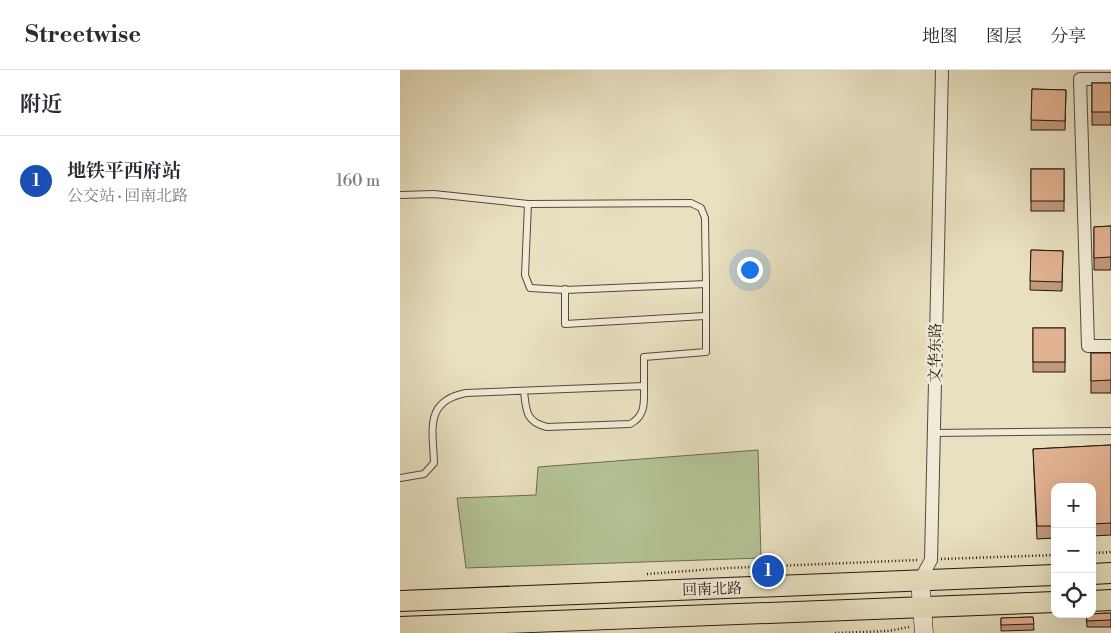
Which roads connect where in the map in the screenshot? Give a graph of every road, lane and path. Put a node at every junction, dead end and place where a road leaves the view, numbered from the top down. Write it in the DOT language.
graph roads {
  1 [pos="942,70"];
  2 [pos="1111,79"];
  3 [pos="400,195"];
  4 [pos="528,204"];
  5 [pos="706,284"];
  6 [pos="565,289"];
  7 [pos="705,316"];
  8 [pos="1111,346"];
  9 [pos="644,386"];
  10 [pos="524,391"];
  11 [pos="1111,431"];
  12 [pos="934,433"];
  13 [pos="400,478"];
  14 [pos="1111,552"];
  15 [pos="1096,553"];
  16 [pos="1051,555"];
  17 [pos="964,558"];
  18 [pos="885,562"];
  19 [pos="1111,573"];
  20 [pos="639,574"];
  21 [pos="1096,574"];
  22 [pos="1051,575"];
  23 [pos="920,580"];
  24 [pos="1111,600"];
  25 [pos="400,601"];
  26 [pos="1096,601"];
  27 [pos="1051,602"];
  28 [pos="922,608"];
  29 [pos="400,627"];
  30 [pos="888,631"];
  31 [pos="835,633"];
  32 [pos="924,633"];
  1 -- 12 [label="street, 文华东路"];
  2 -- 8 [label="street"];
  3 -- 4 [label="lane"];
  4 -- 5 [label="lane"];
  4 -- 6 [label="lane"];
  5 -- 6 [label="lane"];
  5 -- 7 [label="lane"];
  6 -- 7 [label="lane"];
  7 -- 9 [label="lane"];
  9 -- 10 [label="lane"];
  9 -- 10 [label="lane"];
  10 -- 13 [label="lane"];
  11 -- 12 [label="lane"];
  12 -- 23 [label="street, 文华东路"];
  14 -- 15 [label="path"];
  16 -- 17 [label="path"];
  18 -- 20 [label="path"];
  19 -- 21 [label="main road"];
  22 -- 23 [label="main road, 回南北路"];
  23 -- 25 [label="main road, 回南北路"];
  23 -- 28 [label="street"];
  24 -- 26 [label="main road"];
  27 -- 28 [label="main road, 回南北路"];
  28 -- 29 [label="main road, 回南北路"];
  28 -- 32 [label="street"];
  30 -- 31 [label="path"];
}
